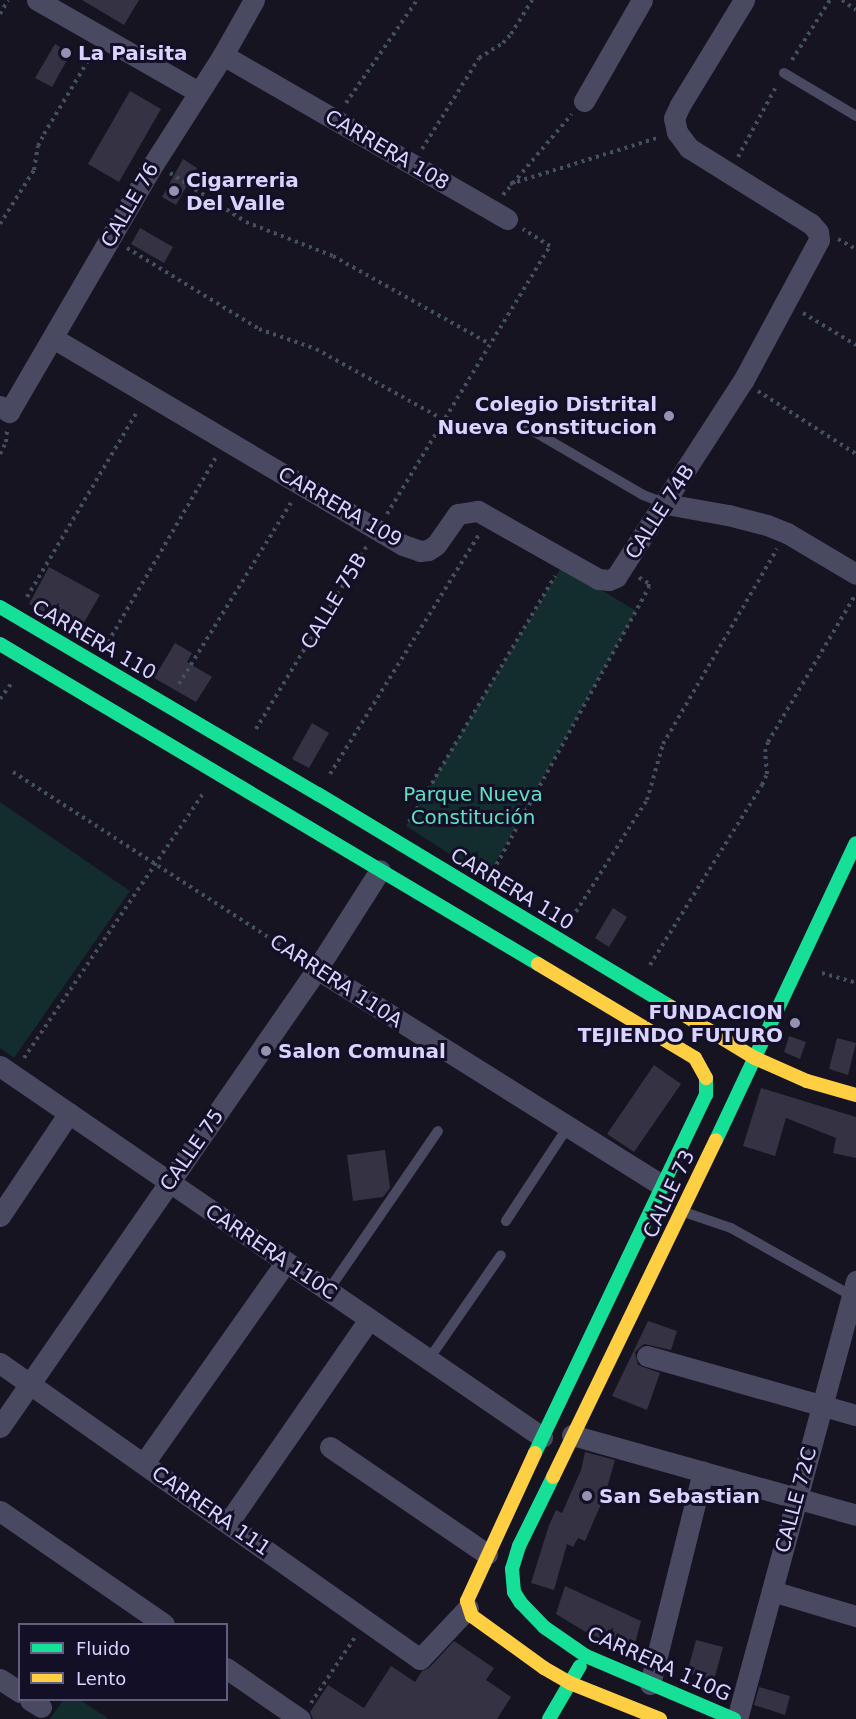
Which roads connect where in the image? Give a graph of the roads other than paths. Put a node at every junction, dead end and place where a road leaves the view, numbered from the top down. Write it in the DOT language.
graph roads {
  1 [pos="37,0"];
  2 [pos="254,0"];
  3 [pos="642,0"];
  4 [pos="744,0"];
  5 [pos="223,55"];
  6 [pos="784,73"];
  7 [pos="198,93"];
  8 [pos="584,100"];
  9 [pos="856,116"];
  10 [pos="500,215"];
  11 [pos="52,338"];
  12 [pos="5,409"];
  13 [pos="528,428"];
  14 [pos="666,504"];
  15 [pos="623,571"];
  16 [pos="856,574"];
  17 [pos="0,607"];
  18 [pos="0,644"];
  19 [pos="855,849"];
  20 [pos="380,870"];
  21 [pos="317,969"];
  22 [pos="755,1058"];
  23 [pos="6,1070"];
  24 [pos="856,1095"];
  25 [pos="69,1113"];
  26 [pos="567,1128"];
  27 [pos="438,1131"];
  28 [pos="169,1182"];
  29 [pos="662,1185"];
  30 [pos="683,1211"];
  31 [pos="0,1216"];
  32 [pos="506,1221"];
  33 [pos="501,1255"];
  34 [pos="286,1262"];
  35 [pos="328,1291"];
  36 [pos="853,1299"];
  37 [pos="369,1319"];
  38 [pos="647,1356"];
  39 [pos="429,1359"];
  40 [pos="0,1363"];
  41 [pos="29,1383"];
  42 [pos="822,1406"];
  43 [pos="856,1415"];
  44 [pos="0,1427"];
  45 [pos="572,1435"];
  46 [pos="542,1437"];
  47 [pos="330,1447"];
  48 [pos="144,1463"];
  49 [pos="703,1472"];
  50 [pos="797,1498"];
  51 [pos="0,1511"];
  52 [pos="856,1515"];
  53 [pos="228,1523"];
  54 [pos="487,1554"];
  55 [pos="514,1561"];
  56 [pos="772,1591"];
  57 [pos="468,1608"];
  58 [pos="856,1616"];
  59 [pos="163,1623"];
  60 [pos="586,1656"];
  61 [pos="228,1669"];
  62 [pos="0,1679"];
  63 [pos="570,1683"];
  64 [pos="651,1684"];
  65 [pos="18,1691"];
  66 [pos="304,1714"];
  67 [pos="549,1719"];
  68 [pos="660,1719"];
  69 [pos="735,1719"];
  1 -- 7 [label="street"];
  2 -- 5 [label="street, CALLE 76"];
  3 -- 8 [label="street"];
  4 -- 14 [label="street, CALLE 74B"];
  5 -- 7 [label="street, CALLE 76"];
  5 -- 10 [label="street, CARRERA 108"];
  6 -- 9 [label="lane"];
  7 -- 11 [label="street, CALLE 76"];
  11 -- 12 [label="street, CALLE 76"];
  11 -- 15 [label="street, CARRERA 109"];
  13 -- 14 [label="lane"];
  14 -- 15 [label="street, CALLE 74B"];
  14 -- 16 [label="street"];
  17 -- 22 [label="main road, CARRERA 110"];
  18 -- 20 [label="main road"];
  19 -- 22 [label="main road, CALLE 73"];
  20 -- 21 [label="street, CALLE 75"];
  20 -- 29 [label="main road, CALLE 73"];
  21 -- 26 [label="street, CARRERA 110A"];
  21 -- 28 [label="street, CALLE 75"];
  22 -- 24 [label="main road, CARRERA 110"];
  22 -- 30 [label="main road, CALLE 73"];
  23 -- 25 [label="street, CARRERA 110C"];
  25 -- 28 [label="street, CARRERA 110C"];
  25 -- 31 [label="street"];
  26 -- 29 [label="street, CARRERA 110A"];
  26 -- 32 [label="lane"];
  27 -- 35 [label="lane"];
  28 -- 34 [label="street, CARRERA 110C"];
  28 -- 41 [label="street, CALLE 75"];
  29 -- 46 [label="main road, CALLE 73"];
  30 -- 36 [label="lane"];
  30 -- 45 [label="main road, CALLE 73"];
  33 -- 39 [label="lane"];
  34 -- 35 [label="street, CARRERA 110C"];
  34 -- 48 [label="street"];
  35 -- 37 [label="street, CARRERA 110C"];
  36 -- 42 [label="street, CALLE 72C"];
  37 -- 39 [label="street, CARRERA 110C"];
  37 -- 53 [label="street"];
  38 -- 42 [label="street"];
  39 -- 46 [label="street, CARRERA 110C"];
  40 -- 41 [label="street, CARRERA 111"];
  41 -- 44 [label="street, CALLE 75"];
  41 -- 48 [label="street, CARRERA 111"];
  42 -- 43 [label="street"];
  42 -- 50 [label="street, CALLE 72C"];
  45 -- 49 [label="street"];
  45 -- 55 [label="main road, CALLE 73"];
  46 -- 54 [label="main road, CALLE 73"];
  47 -- 54 [label="street"];
  48 -- 53 [label="street, CARRERA 111"];
  49 -- 50 [label="street"];
  49 -- 64 [label="street"];
  50 -- 52 [label="street"];
  50 -- 56 [label="street, CALLE 72C"];
  51 -- 59 [label="street"];
  53 -- 57 [label="street, CARRERA 111"];
  54 -- 57 [label="main road, CALLE 73"];
  55 -- 60 [label="main road, CARRERA 110G"];
  56 -- 58 [label="street"];
  56 -- 69 [label="street, CALLE 72C"];
  57 -- 63 [label="main road"];
  60 -- 63 [label="main road"];
  60 -- 64 [label="main road, CARRERA 110G"];
  61 -- 66 [label="street"];
  62 -- 65 [label="street"];
  63 -- 67 [label="main road"];
  63 -- 68 [label="main road"];
  64 -- 69 [label="main road, CARRERA 110G"];
}
